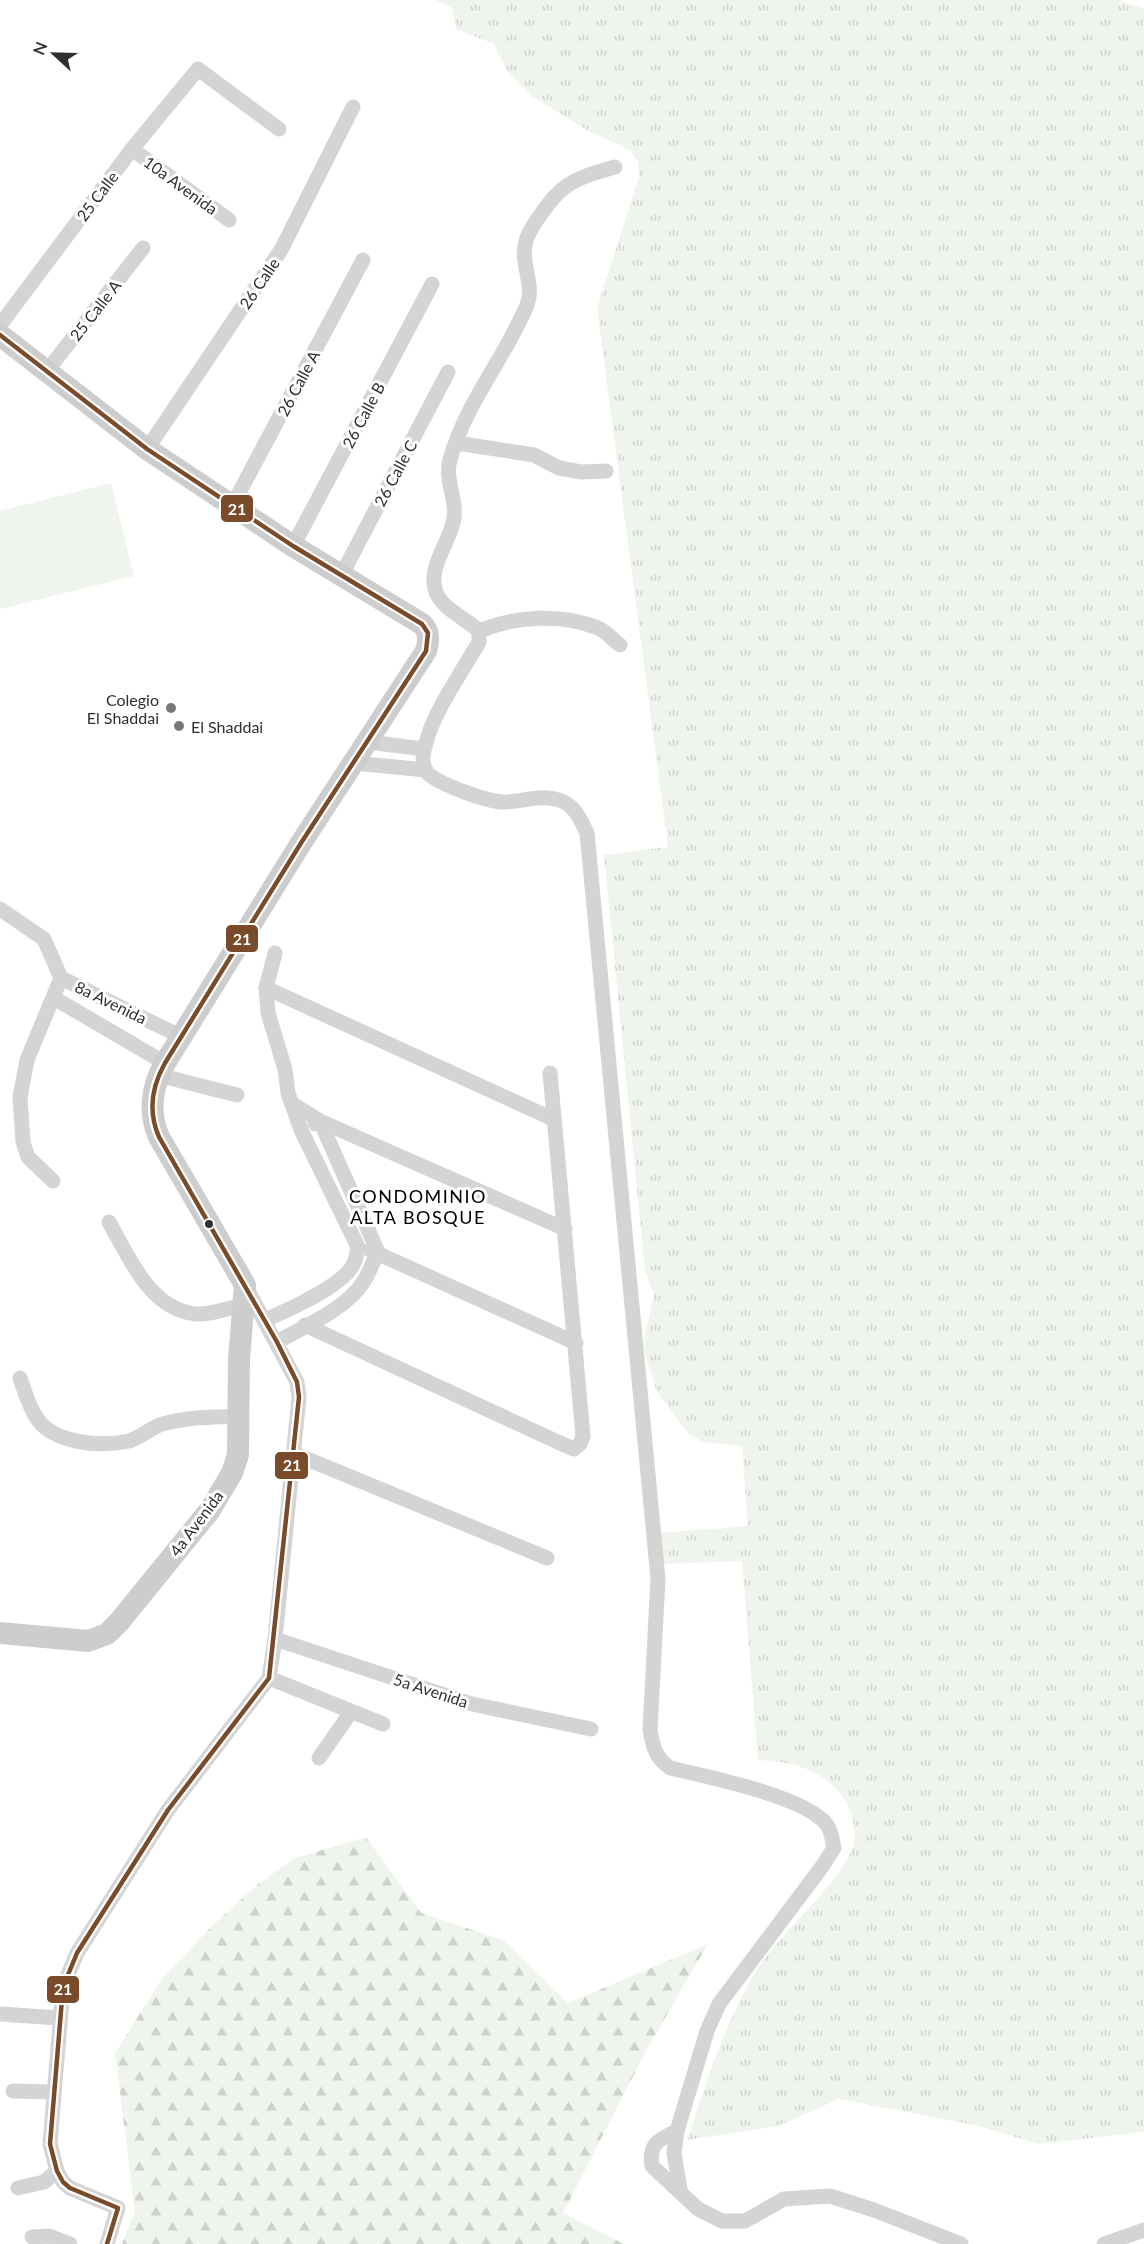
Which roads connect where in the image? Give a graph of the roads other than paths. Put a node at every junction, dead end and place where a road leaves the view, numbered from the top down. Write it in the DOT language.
graph roads {
  1 [pos="353,107"];
  2 [pos="279,129"];
  3 [pos="132,149"];
  4 [pos="615,167"];
  5 [pos="229,220"];
  6 [pos="143,248"];
  7 [pos="363,260"];
  8 [pos="432,284"];
  9 [pos="0,325"];
  10 [pos="0,334"];
  11 [pos="47,372"];
  12 [pos="448,372"];
  13 [pos="457,443"];
  14 [pos="147,449"];
  15 [pos="606,471"];
  16 [pos="232,506"];
  17 [pos="293,546"];
  18 [pos="342,574"];
  19 [pos="479,631"];
  20 [pos="620,645"];
  21 [pos="368,742"];
  22 [pos="424,749"];
  23 [pos="354,763"];
  24 [pos="426,770"];
  25 [pos="0,909"];
  26 [pos="275,953"];
  27 [pos="61,978"];
  28 [pos="266,988"];
  29 [pos="54,998"];
  30 [pos="182,1037"];
  31 [pos="162,1069"];
  32 [pos="549,1073"];
  33 [pos="237,1095"];
  34 [pos="293,1104"];
  35 [pos="553,1119"];
  36 [pos="320,1122"];
  37 [pos="301,1130"];
  38 [pos="53,1181"];
  39 [pos="109,1222"];
  40 [pos="565,1229"];
  41 [pos="358,1247"];
  42 [pos="378,1252"];
  43 [pos="243,1295"];
  44 [pos="265,1320"];
  45 [pos="305,1325"];
  46 [pos="276,1342"];
  47 [pos="576,1343"];
  48 [pos="20,1378"];
  49 [pos="240,1416"];
  50 [pos="295,1454"];
  51 [pos="547,1558"];
  52 [pos="0,1633"];
  53 [pos="275,1639"];
  54 [pos="269,1678"];
  55 [pos="351,1712"];
  56 [pos="383,1724"];
  57 [pos="591,1729"];
  58 [pos="319,1758"];
  59 [pos="1,2014"];
  60 [pos="59,2018"];
  61 [pos="13,2091"];
  62 [pos="54,2092"];
  63 [pos="677,2131"];
  64 [pos="60,2176"];
  65 [pos="18,2188"];
  66 [pos="680,2189"];
  67 [pos="1144,2230"];
  68 [pos="32,2237"];
  69 [pos="70,2244"];
  70 [pos="107,2244"];
  71 [pos="961,2244"];
  72 [pos="1104,2244"];
  1 -- 14 [label="street, 26 Calle"];
  2 -- 3 [label="street, 25 Calle"];
  3 -- 5 [label="street, 10a Avenida"];
  3 -- 9 [label="street, 25 Calle"];
  4 -- 13 [label="street"];
  6 -- 11 [label="street, 25 Calle A"];
  7 -- 16 [label="street, 26 Calle A"];
  8 -- 17 [label="street, 26 Calle B"];
  10 -- 11 [label="street"];
  11 -- 14 [label="street"];
  12 -- 18 [label="street, 26 Calle C"];
  13 -- 15 [label="street"];
  13 -- 19 [label="street"];
  14 -- 16 [label="street"];
  16 -- 17 [label="street"];
  17 -- 18 [label="street"];
  18 -- 21 [label="street"];
  19 -- 20 [label="street"];
  19 -- 22 [label="street"];
  21 -- 22 [label="street"];
  21 -- 23 [label="street"];
  22 -- 24 [label="street"];
  23 -- 24 [label="street"];
  23 -- 30 [label="street"];
  24 -- 63 [label="street"];
  25 -- 27 [label="street, 8a Avenida"];
  26 -- 28 [label="street"];
  27 -- 29 [label="street"];
  27 -- 30 [label="street, 8a Avenida"];
  28 -- 34 [label="street"];
  28 -- 35 [label="street"];
  29 -- 31 [label="street, 8a Avenida"];
  29 -- 38 [label="street"];
  30 -- 31 [label="street"];
  31 -- 33 [label="street, 8a Avenida"];
  31 -- 43 [label="street"];
  32 -- 35 [label="street"];
  34 -- 36 [label="street"];
  34 -- 37 [label="street"];
  35 -- 40 [label="street"];
  36 -- 37 [label="street"];
  36 -- 40 [label="street"];
  36 -- 42 [label="street"];
  37 -- 41 [label="street"];
  39 -- 43 [label="street"];
  40 -- 47 [label="street"];
  41 -- 42 [label="street"];
  41 -- 44 [label="street"];
  42 -- 45 [label="street"];
  42 -- 47 [label="street"];
  43 -- 44 [label="street"];
  43 -- 49 [label="street, 4a Avenida"];
  44 -- 46 [label="street"];
  45 -- 46 [label="street"];
  45 -- 47 [label="street"];
  46 -- 50 [label="street"];
  48 -- 49 [label="street"];
  49 -- 52 [label="street, 4a Avenida"];
  50 -- 51 [label="street"];
  50 -- 53 [label="street"];
  53 -- 54 [label="street"];
  53 -- 57 [label="street, 5a Avenida"];
  54 -- 55 [label="street"];
  54 -- 60 [label="street"];
  55 -- 56 [label="street"];
  55 -- 58 [label="street"];
  59 -- 60 [label="street"];
  60 -- 62 [label="street"];
  61 -- 62 [label="street"];
  62 -- 64 [label="street"];
  63 -- 66 [label="street"];
  63 -- 66 [label="street"];
  64 -- 65 [label="street"];
  64 -- 70 [label="street"];
  66 -- 71 [label="street"];
  67 -- 72 [label="street"];
  68 -- 69 [label="street"];
}
